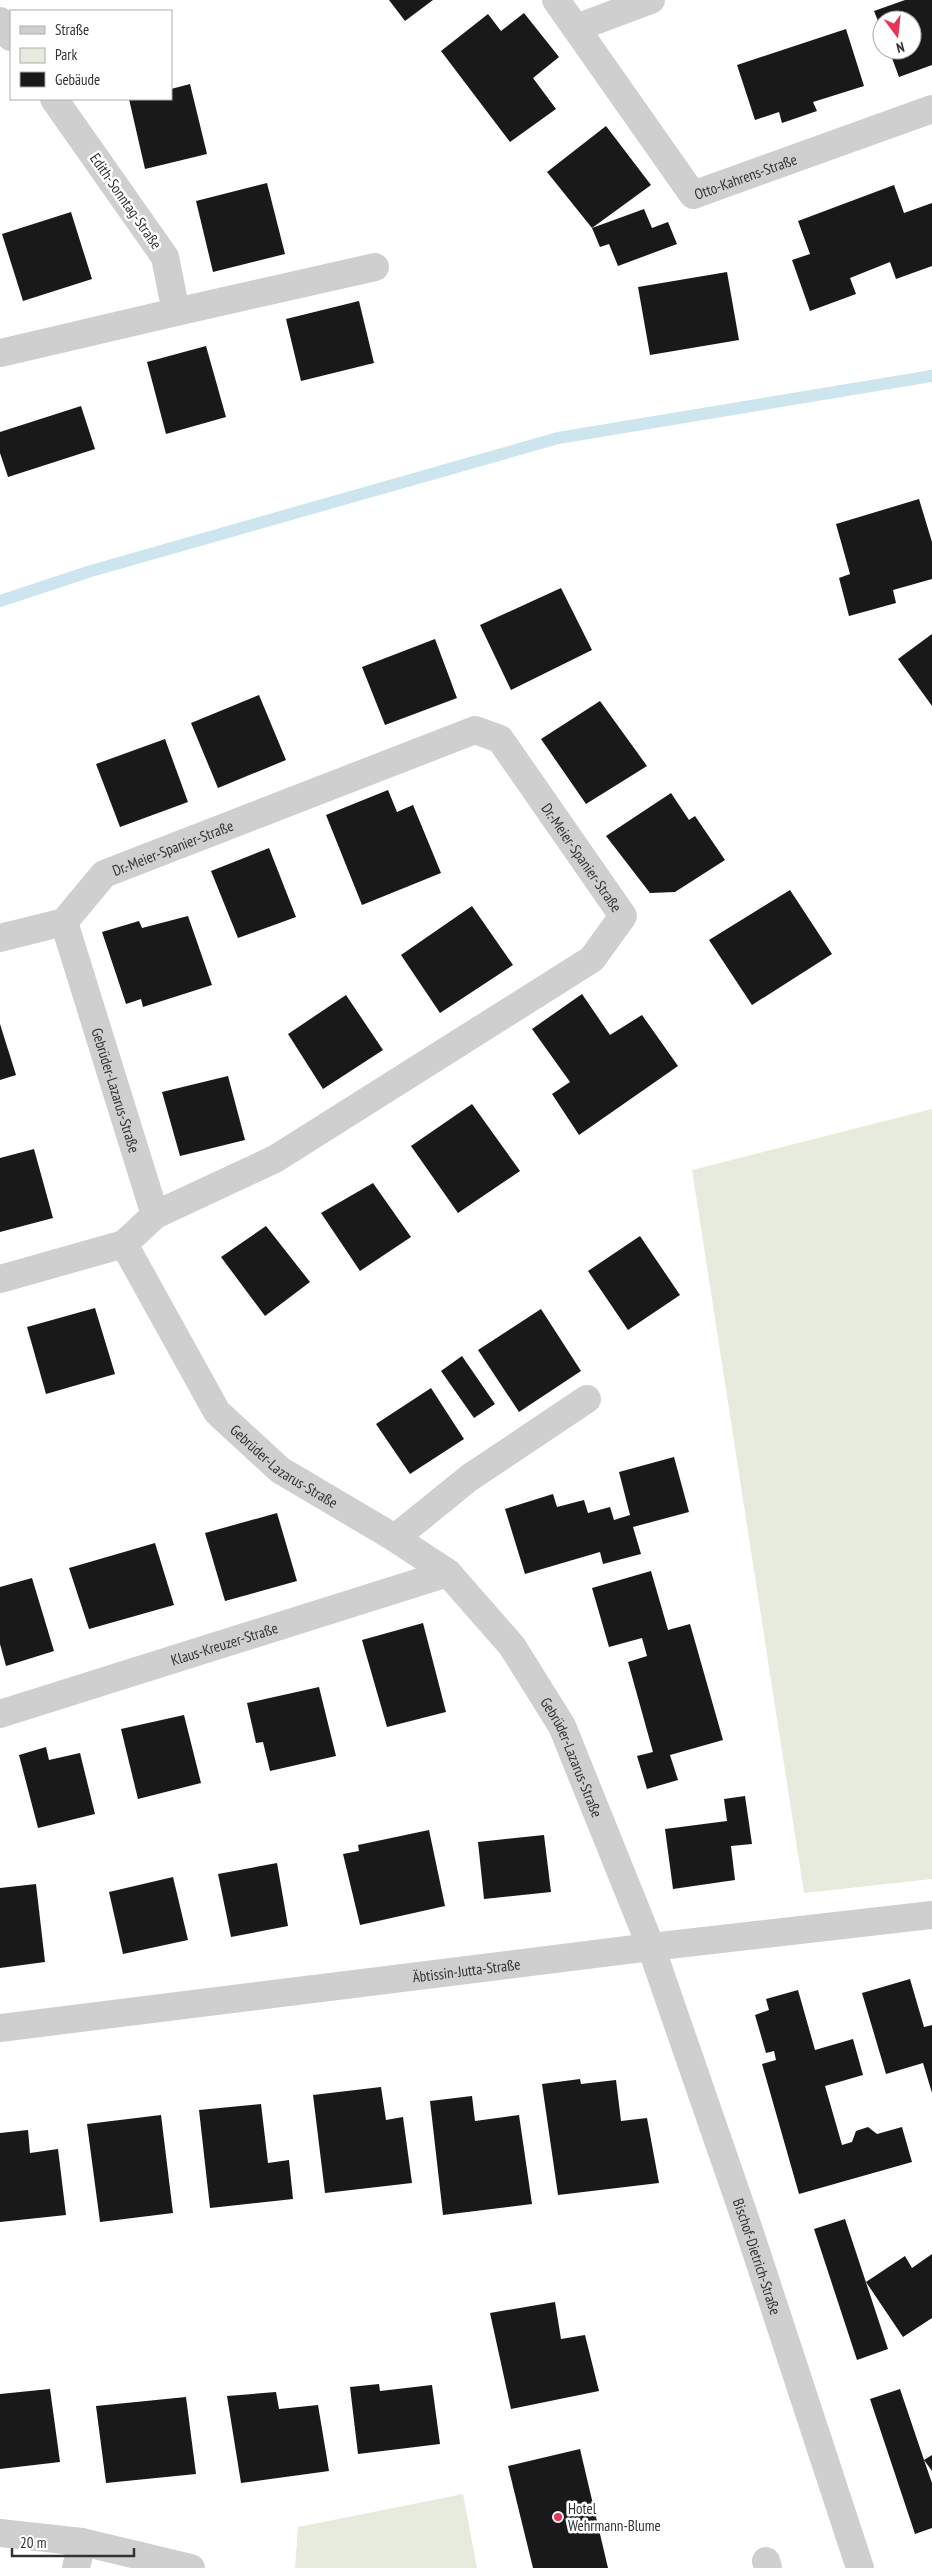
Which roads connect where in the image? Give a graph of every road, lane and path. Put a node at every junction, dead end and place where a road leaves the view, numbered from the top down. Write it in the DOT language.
graph roads {
  1 [pos="556,0"];
  2 [pos="652,0"];
  3 [pos="0,20"];
  4 [pos="576,28"];
  5 [pos="10,35"];
  6 [pos="55,100"];
  7 [pos="932,109"];
  8 [pos="375,267"];
  9 [pos="176,312"];
  10 [pos="0,353"];
  11 [pos="64,922"];
  12 [pos="0,938"];
  13 [pos="155,1215"];
  14 [pos="124,1244"];
  15 [pos="0,1279"];
  16 [pos="587,1399"];
  17 [pos="395,1538"];
  18 [pos="448,1573"];
  19 [pos="0,1714"];
  20 [pos="932,1915"];
  21 [pos="651,1947"];
  22 [pos="0,2028"];
  23 [pos="0,2532"];
  24 [pos="82,2542"];
  25 [pos="76,2568"];
  26 [pos="191,2568"];
  27 [pos="860,2568"];
  1 -- 4 [label="street, Otto-Kahrens-Straße"];
  2 -- 4 [label="street"];
  3 -- 5 [label="street"];
  4 -- 7 [label="street, Otto-Kahrens-Straße"];
  6 -- 9 [label="street, Edith-Sonntag-Straße"];
  8 -- 9 [label="street"];
  9 -- 10 [label="street"];
  11 -- 12 [label="street"];
  11 -- 13 [label="street, Gebrüder-Lazarus-Straße"];
  11 -- 13 [label="street, Dr.-Meier-Spanier-Straße"];
  13 -- 14 [label="street"];
  14 -- 15 [label="street"];
  14 -- 17 [label="street, Gebrüder-Lazarus-Straße"];
  16 -- 17 [label="street"];
  17 -- 18 [label="street, Gebrüder-Lazarus-Straße"];
  18 -- 19 [label="street, Klaus-Kreuzer-Straße"];
  18 -- 21 [label="street, Gebrüder-Lazarus-Straße"];
  20 -- 21 [label="street, Äbtissin-Jutta-Straße"];
  21 -- 22 [label="street, Äbtissin-Jutta-Straße"];
  21 -- 27 [label="street, Bischof-Dietrich-Straße"];
  23 -- 24 [label="street"];
  24 -- 25 [label="street"];
  24 -- 26 [label="street"];
}
